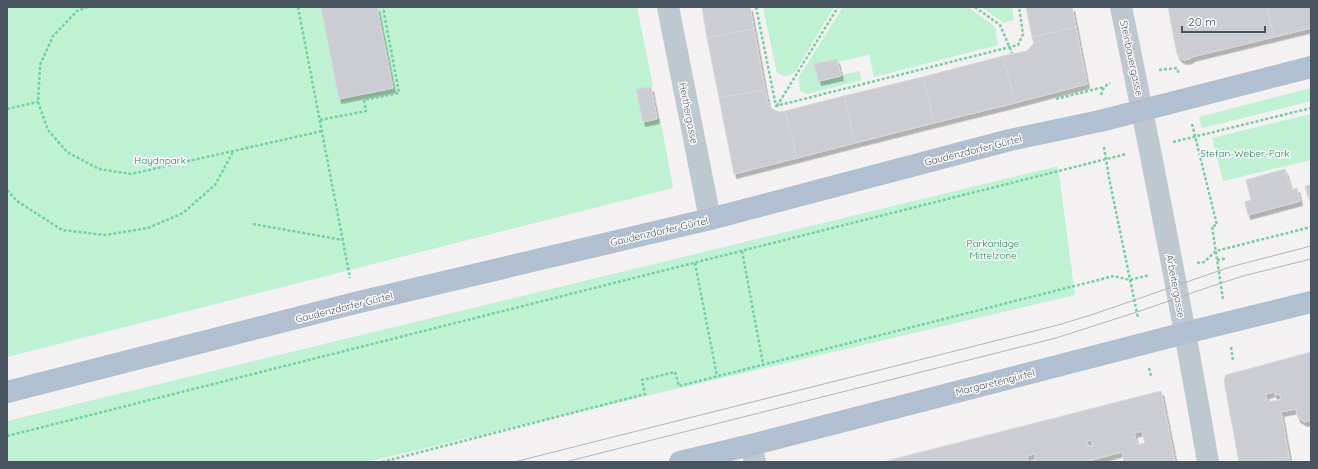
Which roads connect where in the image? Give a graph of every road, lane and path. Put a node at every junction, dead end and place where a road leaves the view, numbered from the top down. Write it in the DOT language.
graph roads {
  1 [pos="88,7"];
  2 [pos="298,7"];
  3 [pos="383,7"];
  4 [pos="668,7"];
  5 [pos="756,7"];
  6 [pos="838,7"];
  7 [pos="976,7"];
  8 [pos="1019,7"];
  9 [pos="1121,7"];
  10 [pos="1010,48"];
  11 [pos="1012,53"];
  12 [pos="1311,67"];
  13 [pos="1104,87"];
  14 [pos="1056,99"];
  15 [pos="38,102"];
  16 [pos="776,106"];
  17 [pos="1311,108"];
  18 [pos="7,109"];
  19 [pos="1143,110"];
  20 [pos="320,120"];
  21 [pos="322,131"];
  22 [pos="1195,137"];
  23 [pos="233,151"];
  24 [pos="1106,159"];
  25 [pos="7,190"];
  26 [pos="710,219"];
  27 [pos="253,224"];
  28 [pos="1311,227"];
  29 [pos="343,240"];
  30 [pos="742,251"];
  31 [pos="1227,258"];
  32 [pos="1217,260"];
  33 [pos="695,263"];
  34 [pos="1173,270"];
  35 [pos="1311,302"];
  36 [pos="355,303"];
  37 [pos="1186,333"];
  38 [pos="763,364"];
  39 [pos="717,376"];
  40 [pos="7,392"];
  41 [pos="7,436"];
  42 [pos="753,454"];
  43 [pos="382,462"];
  44 [pos="680,462"];
  45 [pos="1208,462"];
  1 -- 15 [label="path"];
  2 -- 20 [label="path"];
  3 -- 20 [label="path"];
  4 -- 26 [label="street, Herthergasse"];
  5 -- 16 [label="path"];
  6 -- 16 [label="path"];
  7 -- 10 [label="path"];
  8 -- 10 [label="path"];
  9 -- 19 [label="street, Steinbauergasse"];
  10 -- 11 [label="path"];
  10 -- 16 [label="path"];
  12 -- 19 [label="main road, Gaudenzdorfer Gürtel"];
  13 -- 14 [label="path"];
  15 -- 18 [label="path"];
  15 -- 23 [label="path"];
  17 -- 22 [label="path"];
  19 -- 26 [label="main road, Gaudenzdorfer Gürtel"];
  19 -- 34 [label="street, Arbeitergasse"];
  20 -- 21 [label="path"];
  21 -- 23 [label="path"];
  21 -- 29 [label="path"];
  23 -- 25 [label="path"];
  24 -- 30 [label="path"];
  26 -- 36 [label="main road, Gaudenzdorfer Gürtel"];
  27 -- 29 [label="path"];
  28 -- 34 [label="path"];
  29 -- 36 [label="path"];
  30 -- 33 [label="path"];
  30 -- 38 [label="path"];
  31 -- 32 [label="path"];
  33 -- 39 [label="path"];
  33 -- 41 [label="path"];
  34 -- 37 [label="street, Arbeitergasse"];
  34 -- 38 [label="path"];
  35 -- 37 [label="main road, Margaretengürtel"];
  36 -- 40 [label="main road, Gaudenzdorfer Gürtel"];
  37 -- 42 [label="main road, Margaretengürtel"];
  37 -- 45 [label="street, Arbeitergasse"];
  38 -- 39 [label="path"];
  39 -- 43 [label="path"];
  42 -- 44 [label="main road, Margaretengürtel"];
}
